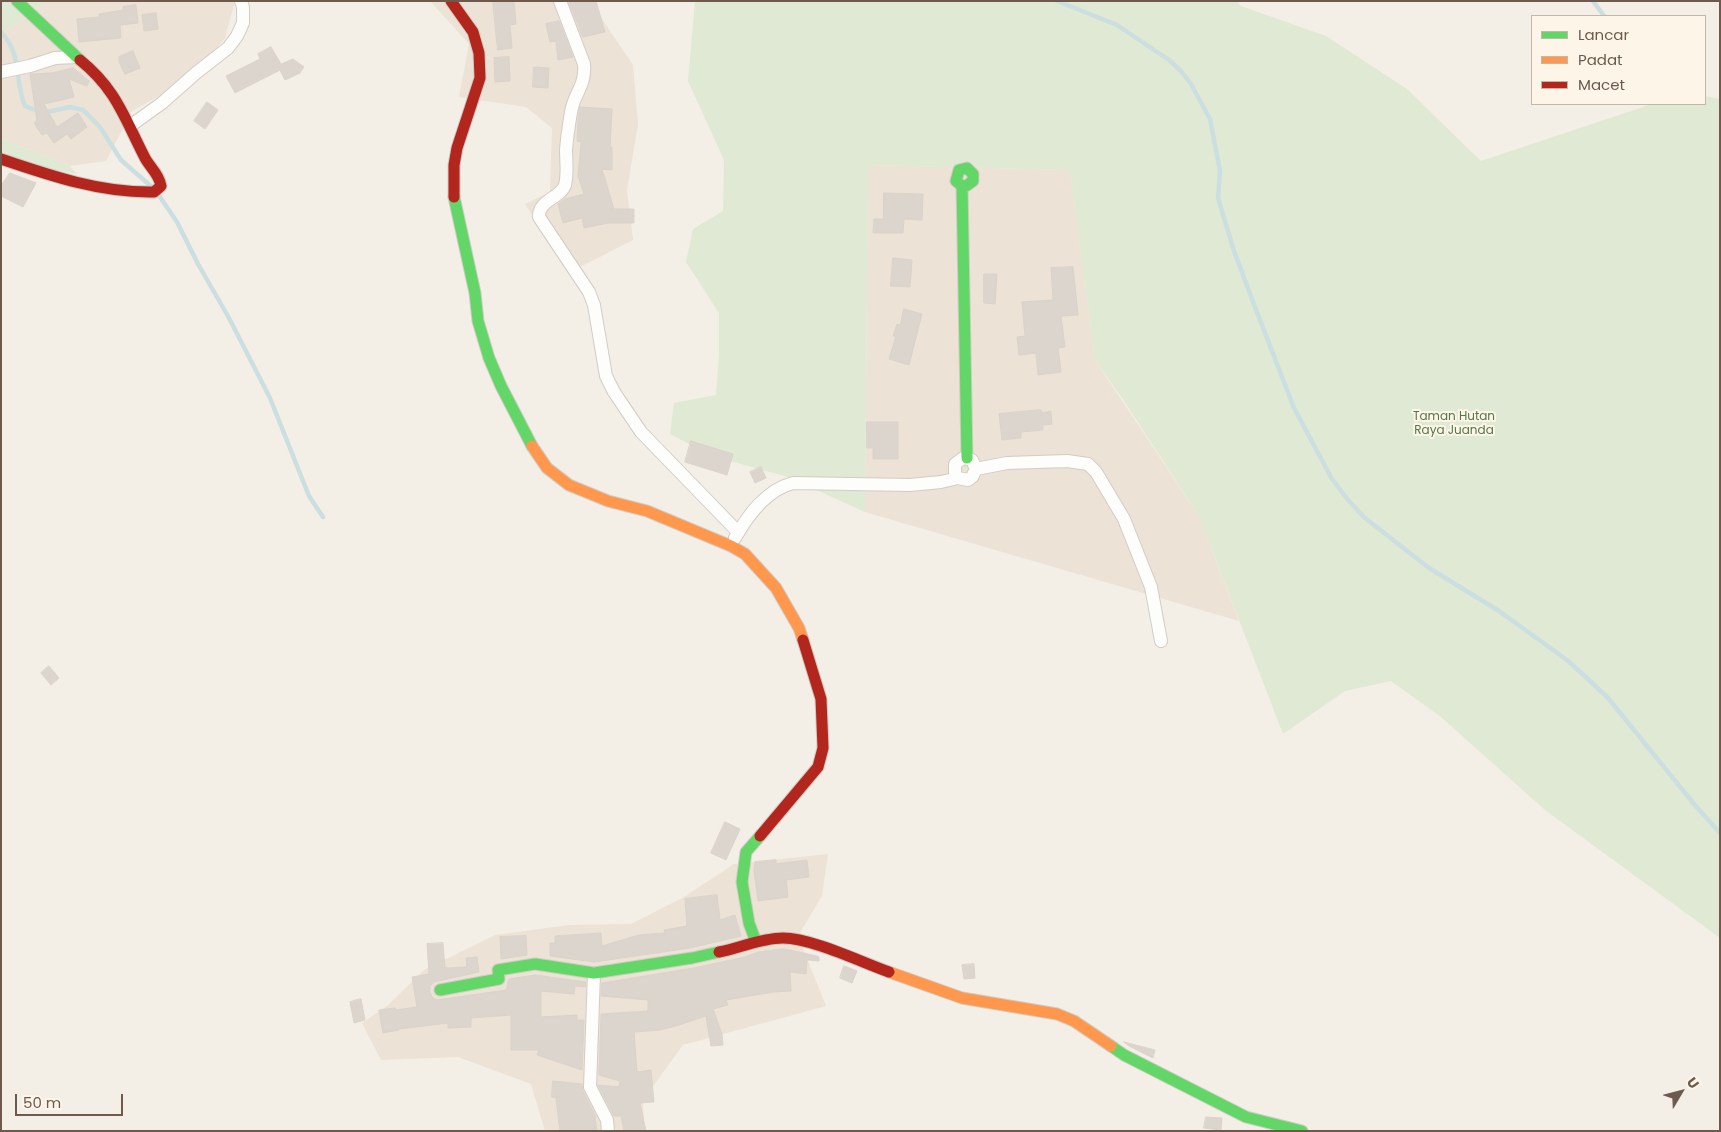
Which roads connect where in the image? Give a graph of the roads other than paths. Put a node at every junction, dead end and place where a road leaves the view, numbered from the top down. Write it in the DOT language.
graph roads {
  1 [pos="18,1"];
  2 [pos="240,1"];
  3 [pos="451,1"];
  4 [pos="560,1"];
  5 [pos="76,57"];
  6 [pos="1,72"];
  7 [pos="130,126"];
  8 [pos="1,159"];
  9 [pos="962,186"];
  10 [pos="967,458"];
  11 [pos="976,469"];
  12 [pos="958,478"];
  13 [pos="738,532"];
  14 [pos="731,546"];
  15 [pos="1161,641"];
  16 [pos="756,942"];
  17 [pos="594,973"];
  18 [pos="440,990"];
  19 [pos="608,1131"];
  20 [pos="1302,1131"];
  1 -- 5 [label="street"];
  2 -- 7 [label="street"];
  3 -- 14 [label="street"];
  4 -- 13 [label="street"];
  5 -- 6 [label="street"];
  5 -- 7 [label="street"];
  7 -- 8 [label="street"];
  9 -- 10 [label="street"];
  10 -- 11 [label="street"];
  10 -- 12 [label="street"];
  11 -- 12 [label="street"];
  11 -- 15 [label="street"];
  12 -- 13 [label="street"];
  13 -- 14 [label="street"];
  14 -- 16 [label="street"];
  16 -- 17 [label="street"];
  16 -- 20 [label="street"];
  17 -- 18 [label="street"];
  17 -- 19 [label="street"];
}
